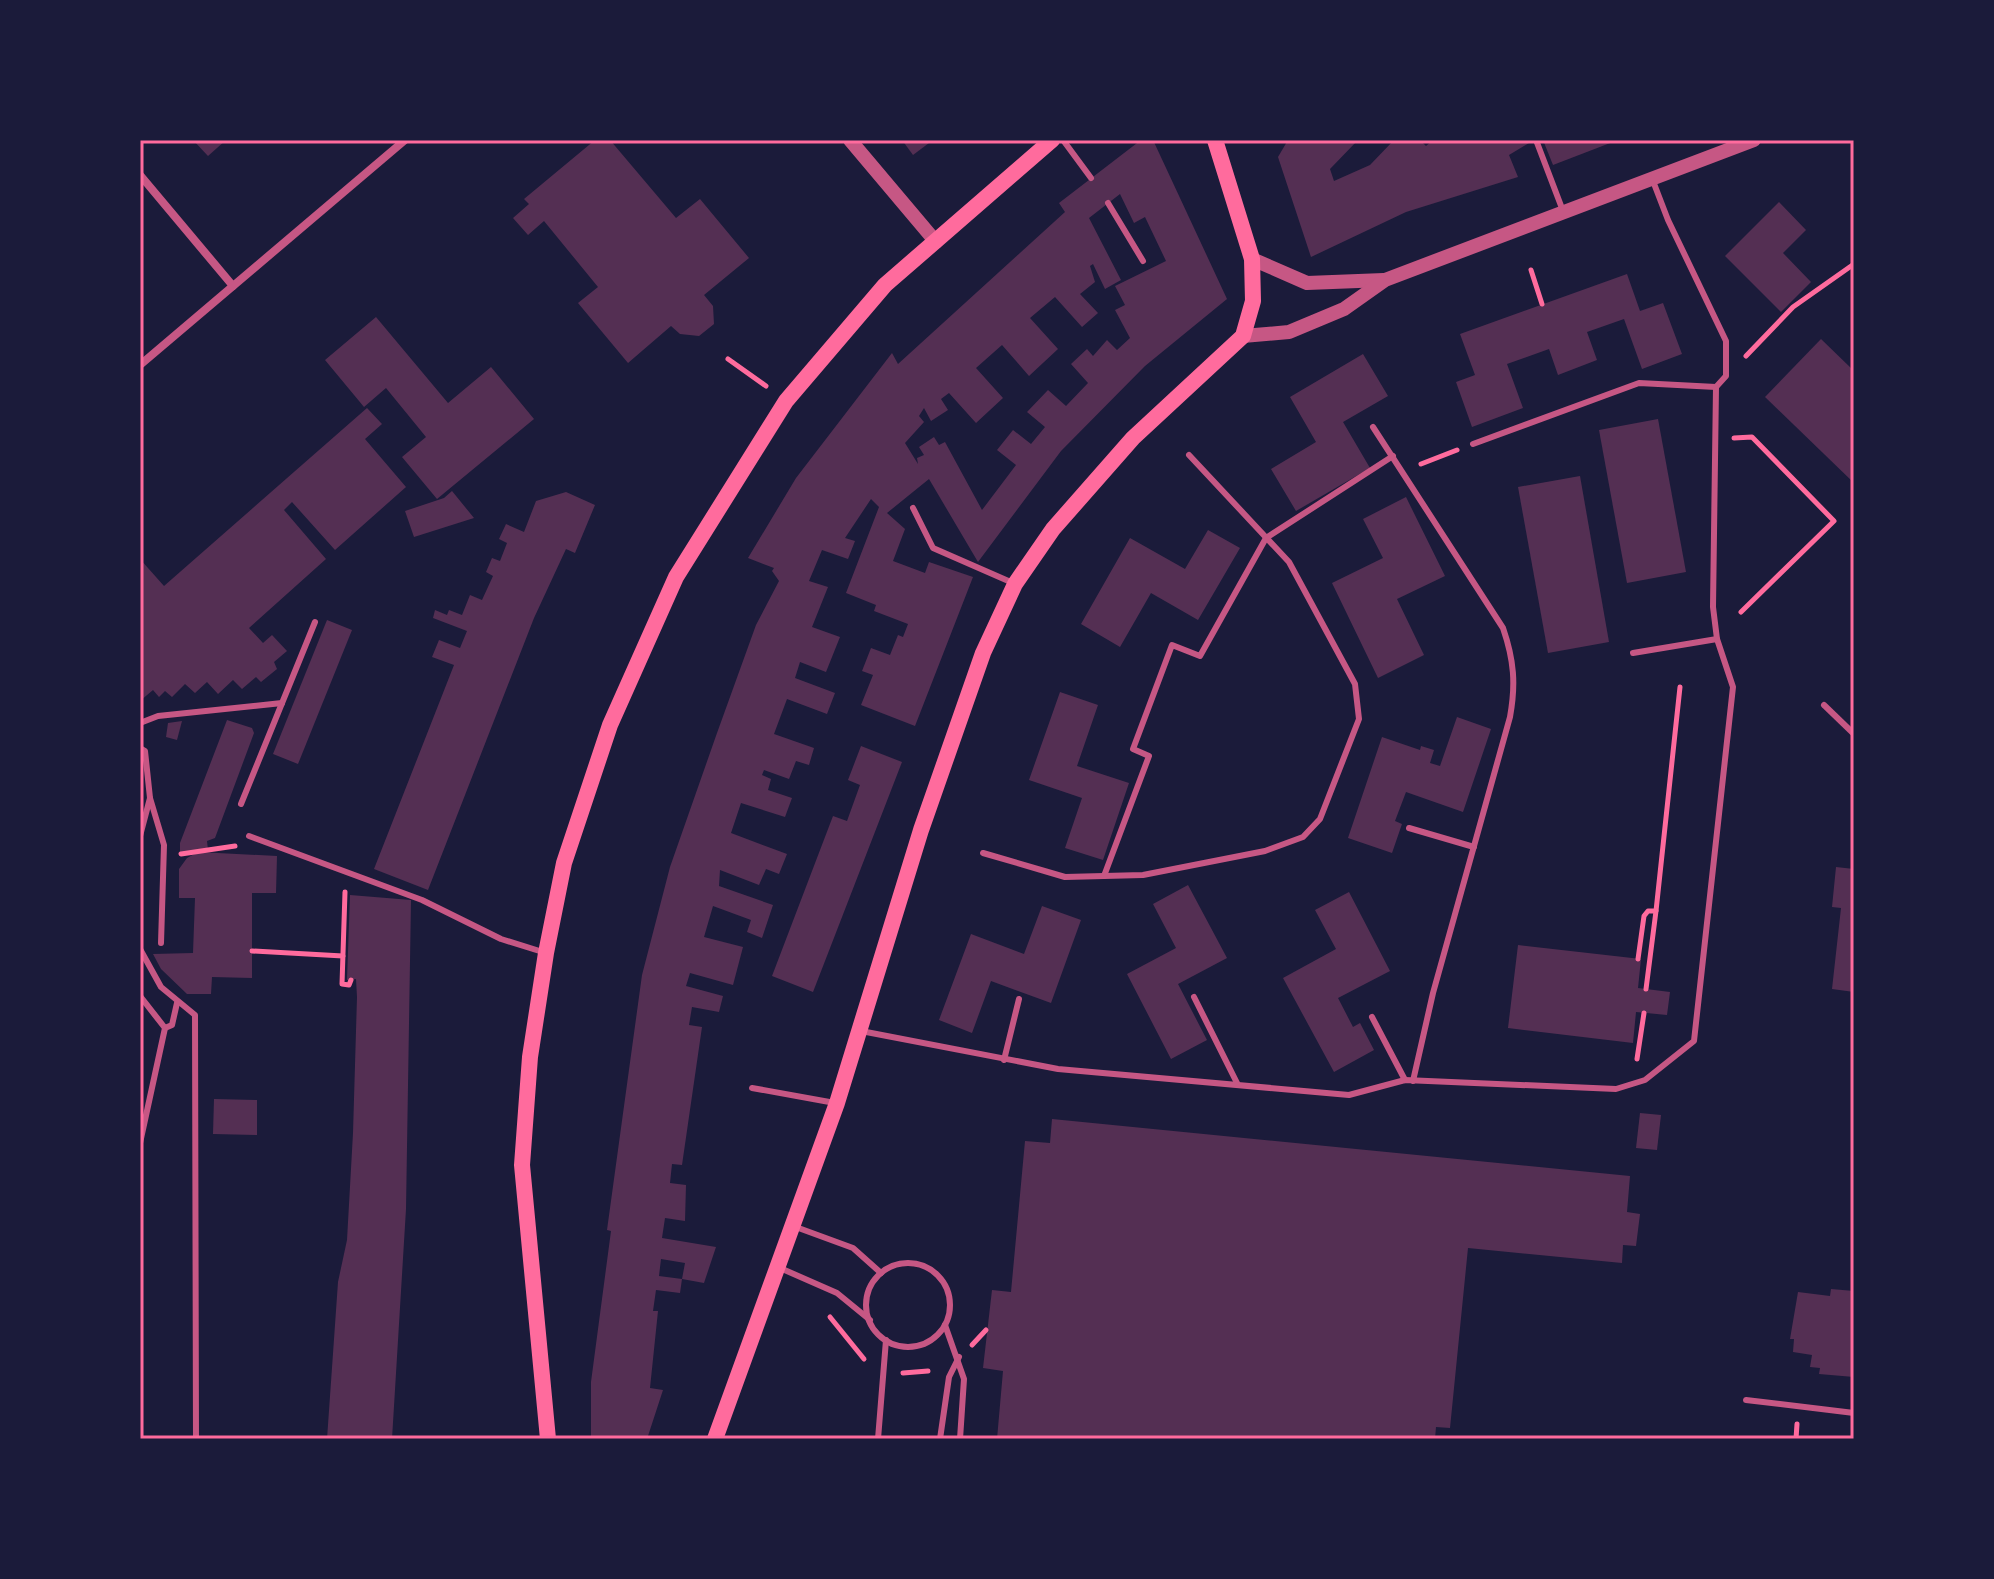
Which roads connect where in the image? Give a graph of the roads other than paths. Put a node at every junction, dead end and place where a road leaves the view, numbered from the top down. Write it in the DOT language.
graph roads {
  1 [pos="405,140"];
  2 [pos="850,140"];
  3 [pos="1052,140"];
  4 [pos="1063,140"];
  5 [pos="1215,140"];
  6 [pos="1223,140"];
  7 [pos="1536,140"];
  8 [pos="1754,140"];
  9 [pos="1223,158"];
  10 [pos="140,175"];
  11 [pos="1652,177"];
  12 [pos="1091,178"];
  13 [pos="1108,203"];
  14 [pos="1563,211"];
  15 [pos="936,242"];
  16 [pos="1252,259"];
  17 [pos="1143,261"];
  18 [pos="1385,280"];
  19 [pos="233,286"];
  20 [pos="1243,336"];
  21 [pos="140,365"];
  22 [pos="1716,387"];
  23 [pos="1373,427"];
  24 [pos="1473,444"];
  25 [pos="1189,455"];
  26 [pos="1393,456"];
  27 [pos="913,508"];
  28 [pos="1266,538"];
  29 [pos="1015,584"];
  30 [pos="315,622"];
  31 [pos="1717,639"];
  32 [pos="1633,653"];
  33 [pos="282,703"];
  34 [pos="1824,705"];
  35 [pos="140,723"];
  36 [pos="1854,734"];
  37 [pos="140,748"];
  38 [pos="150,798"];
  39 [pos="241,804"];
  40 [pos="1409,828"];
  41 [pos="140,836"];
  42 [pos="249,836"];
  43 [pos="1474,847"];
  44 [pos="983,853"];
  45 [pos="1104,876"];
  46 [pos="161,943"];
  47 [pos="140,949"];
  48 [pos="546,953"];
  49 [pos="140,996"];
  50 [pos="1194,997"];
  51 [pos="1019,999"];
  52 [pos="177,1003"];
  53 [pos="1372,1017"];
  54 [pos="165,1028"];
  55 [pos="861,1031"];
  56 [pos="1004,1060"];
  57 [pos="1405,1080"];
  58 [pos="1413,1081"];
  59 [pos="1237,1083"];
  60 [pos="752,1088"];
  61 [pos="837,1103"];
  62 [pos="140,1143"];
  63 [pos="793,1226"];
  64 [pos="777,1267"];
  65 [pos="881,1273"];
  66 [pos="870,1320"];
  67 [pos="945,1325"];
  68 [pos="886,1340"];
  69 [pos="959,1357"];
  70 [pos="1746,1400"];
  71 [pos="1854,1413"];
  72 [pos="196,1439"];
  73 [pos="548,1439"];
  74 [pos="715,1439"];
  75 [pos="878,1439"];
  76 [pos="940,1439"];
  77 [pos="960,1439"];
  1 -- 19 [label="street"];
  2 -- 15 [label="street"];
  3 -- 15 [label="main road"];
  4 -- 12 [label="lane"];
  5 -- 9 [label="main road"];
  6 -- 9 [label="main road"];
  7 -- 14 [label="lane"];
  8 -- 11 [label="street"];
  9 -- 16 [label="main road"];
  10 -- 19 [label="street"];
  11 -- 14 [label="street"];
  11 -- 22 [label="lane"];
  13 -- 17 [label="lane"];
  14 -- 18 [label="street"];
  15 -- 48 [label="main road"];
  16 -- 18 [label="street"];
  16 -- 20 [label="main road"];
  18 -- 20 [label="street"];
  19 -- 21 [label="street"];
  20 -- 29 [label="main road"];
  22 -- 24 [label="lane"];
  22 -- 31 [label="lane"];
  23 -- 26 [label="lane"];
  25 -- 28 [label="lane"];
  26 -- 28 [label="lane"];
  26 -- 43 [label="lane"];
  27 -- 29 [label="lane"];
  28 -- 45 [label="lane"];
  28 -- 45 [label="lane"];
  29 -- 55 [label="main road"];
  30 -- 33 [label="lane"];
  31 -- 32 [label="lane"];
  31 -- 58 [label="lane"];
  33 -- 35 [label="lane"];
  33 -- 39 [label="lane"];
  34 -- 36 [label="lane"];
  37 -- 38 [label="lane"];
  38 -- 41 [label="lane"];
  38 -- 46 [label="lane"];
  40 -- 43 [label="lane"];
  42 -- 48 [label="lane"];
  43 -- 58 [label="lane"];
  44 -- 45 [label="lane"];
  47 -- 52 [label="lane"];
  48 -- 73 [label="main road"];
  49 -- 54 [label="lane"];
  50 -- 59 [label="lane"];
  51 -- 56 [label="lane"];
  52 -- 54 [label="lane"];
  52 -- 72 [label="lane"];
  53 -- 57 [label="lane"];
  54 -- 62 [label="lane"];
  55 -- 56 [label="lane"];
  55 -- 61 [label="main road"];
  56 -- 59 [label="lane"];
  57 -- 58 [label="lane"];
  57 -- 59 [label="lane"];
  60 -- 61 [label="lane"];
  61 -- 63 [label="main road"];
  63 -- 64 [label="main road"];
  63 -- 65 [label="lane"];
  64 -- 66 [label="lane"];
  64 -- 74 [label="main road"];
  65 -- 66 [label="lane"];
  65 -- 67 [label="lane"];
  66 -- 68 [label="lane"];
  67 -- 68 [label="lane"];
  67 -- 69 [label="lane"];
  68 -- 75 [label="lane"];
  69 -- 76 [label="lane"];
  69 -- 77 [label="lane"];
  70 -- 71 [label="lane"];
}
